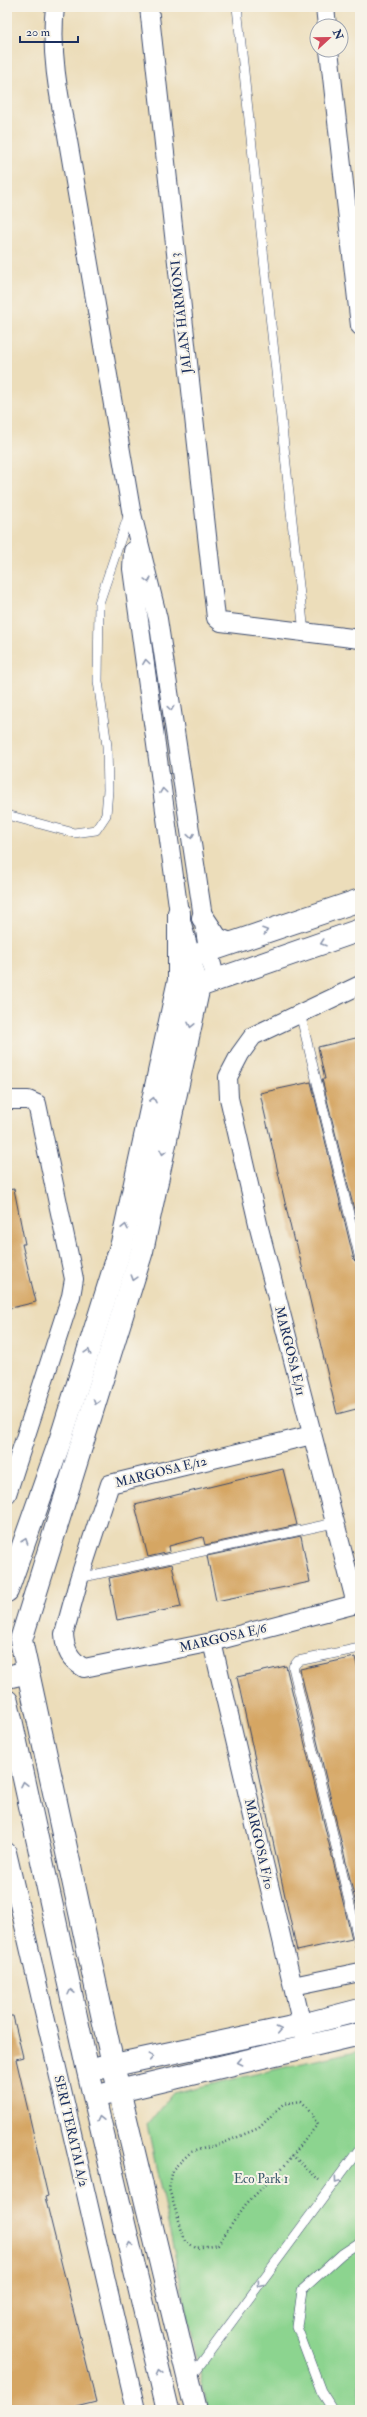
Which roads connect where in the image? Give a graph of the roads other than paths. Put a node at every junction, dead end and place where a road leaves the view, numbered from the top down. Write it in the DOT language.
graph roads {
  1 [pos="55,7"];
  2 [pos="149,7"];
  3 [pos="237,7"];
  4 [pos="325,7"];
  5 [pos="326,18"];
  6 [pos="330,58"];
  7 [pos="360,326"];
  8 [pos="130,510"];
  9 [pos="134,529"];
  10 [pos="304,633"];
  11 [pos="360,639"];
  12 [pos="7,815"];
  13 [pos="360,900"];
  14 [pos="178,913"];
  15 [pos="203,918"];
  16 [pos="360,930"];
  17 [pos="209,950"];
  18 [pos="198,982"];
  19 [pos="360,985"];
  20 [pos="300,1013"];
  21 [pos="7,1100"];
  22 [pos="360,1259"];
  23 [pos="312,1435"];
  24 [pos="7,1494"];
  25 [pos="334,1523"];
  26 [pos="79,1578"];
  27 [pos="7,1592"];
  28 [pos="358,1604"];
  29 [pos="212,1642"];
  30 [pos="360,1648"];
  31 [pos="84,1668"];
  32 [pos="17,1674"];
  33 [pos="7,1701"];
  34 [pos="58,1817"];
  35 [pos="32,1822"];
  36 [pos="7,1852"];
  37 [pos="360,1947"];
  38 [pos="360,1972"];
  39 [pos="293,1986"];
  40 [pos="360,2010"];
  41 [pos="302,2025"];
  42 [pos="360,2034"];
  43 [pos="307,2047"];
  44 [pos="113,2065"];
  45 [pos="88,2071"];
  46 [pos="120,2091"];
  47 [pos="95,2098"];
  48 [pos="360,2148"];
  49 [pos="360,2242"];
  50 [pos="190,2378"];
  51 [pos="136,2410"];
  52 [pos="168,2410"];
  53 [pos="196,2410"];
  54 [pos="333,2410"];
  1 -- 8 [label="street"];
  2 -- 10 [label="street, JALAN HARMONI 3"];
  3 -- 10 [label="lane"];
  4 -- 5 [label="street"];
  6 -- 7 [label="street"];
  8 -- 9 [label="street"];
  8 -- 12 [label="lane"];
  14 -- 9 [label="street, one-way"];
  9 -- 15 [label="street, one-way"];
  10 -- 11 [label="street"];
  17 -- 13 [label="street, one-way"];
  14 -- 17 [label="street"];
  14 -- 18 [label="street"];
  15 -- 17 [label="street"];
  16 -- 18 [label="street, one-way"];
  17 -- 18 [label="street"];
  17 -- 18 [label="street"];
  27 -- 18 [label="street, one-way"];
  18 -- 32 [label="street, one-way"];
  19 -- 20 [label="street, MARGOSA E/11"];
  20 -- 22 [label="lane"];
  20 -- 23 [label="street, MARGOSA E/11"];
  21 -- 24 [label="street"];
  23 -- 25 [label="street, MARGOSA E/11"];
  23 -- 26 [label="street, MARGOSA E/12"];
  25 -- 26 [label="lane"];
  25 -- 28 [label="street, MARGOSA E/11"];
  26 -- 31 [label="street, MARGOSA E/12"];
  28 -- 29 [label="street, MARGOSA E/6"];
  29 -- 31 [label="street, MARGOSA E/6"];
  29 -- 39 [label="street, MARGOSA F/10"];
  30 -- 37 [label="lane"];
  32 -- 34 [label="street"];
  35 -- 33 [label="street, one-way"];
  34 -- 35 [label="street"];
  34 -- 44 [label="street"];
  45 -- 35 [label="street, one-way"];
  36 -- 51 [label="street, SERI TERATAI A/2"];
  38 -- 39 [label="street"];
  39 -- 41 [label="street, MARGOSA F/10"];
  40 -- 41 [label="street"];
  41 -- 43 [label="street, MARGOSA F/10"];
  44 -- 41 [label="street, one-way"];
  42 -- 43 [label="street"];
  43 -- 46 [label="street, one-way"];
  44 -- 45 [label="street"];
  44 -- 46 [label="street"];
  45 -- 47 [label="street"];
  46 -- 47 [label="street"];
  46 -- 50 [label="street"];
  52 -- 47 [label="street, one-way"];
  48 -- 50 [label="lane, one-way"];
  49 -- 54 [label="lane"];
  50 -- 53 [label="street"];
}
